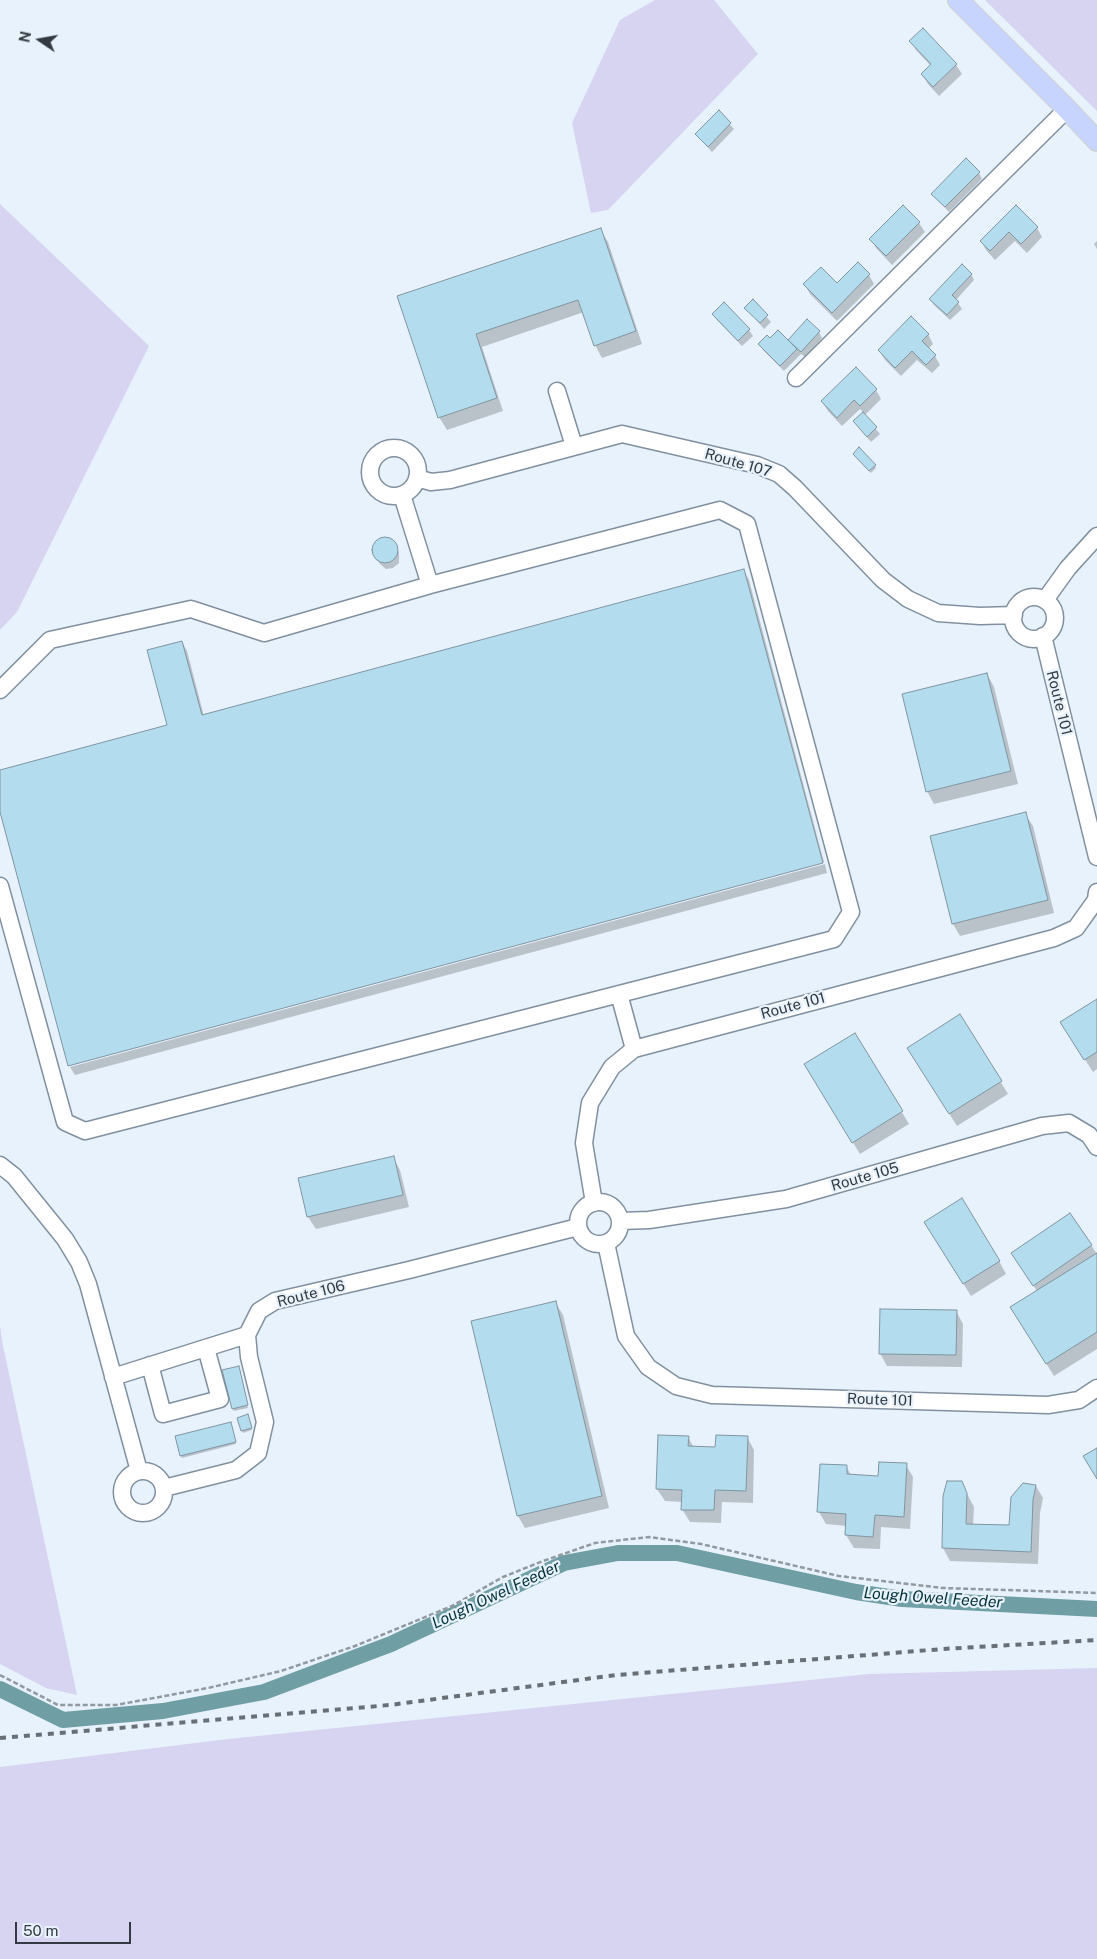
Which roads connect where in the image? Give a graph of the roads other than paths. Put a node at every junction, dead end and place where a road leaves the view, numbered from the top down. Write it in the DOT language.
graph roads {
  1 [pos="958,0"];
  2 [pos="1067,109"];
  3 [pos="1097,141"];
  4 [pos="796,378"];
  5 [pos="557,391"];
  6 [pos="574,446"];
  7 [pos="417,478"];
  8 [pos="402,495"];
  9 [pos="1097,536"];
  10 [pos="430,585"];
  11 [pos="1046,600"];
  12 [pos="1014,615"];
  13 [pos="1043,636"];
  14 [pos="0,690"];
  15 [pos="1097,857"];
  16 [pos="0,886"];
  17 [pos="1097,892"];
  18 [pos="619,994"];
  19 [pos="634,1049"];
  20 [pos="1097,1147"];
  21 [pos="0,1165"];
  22 [pos="594,1203"];
  23 [pos="620,1221"];
  24 [pos="578,1227"];
  25 [pos="606,1243"];
  26 [pos="247,1334"];
  27 [pos="206,1348"];
  28 [pos="150,1365"];
  29 [pos="113,1377"];
  30 [pos="1097,1388"];
  31 [pos="138,1471"];
  32 [pos="164,1488"];
  1 -- 2 [label="main road"];
  2 -- 3 [label="main road"];
  2 -- 4 [label="street"];
  5 -- 6 [label="street"];
  6 -- 7 [label="street, Route 107"];
  6 -- 12 [label="street, Route 107"];
  7 -- 8 [label="street"];
  7 -- 8 [label="street"];
  8 -- 10 [label="street"];
  9 -- 11 [label="street"];
  10 -- 14 [label="street"];
  10 -- 18 [label="street"];
  11 -- 12 [label="street"];
  11 -- 13 [label="street"];
  12 -- 13 [label="street"];
  13 -- 15 [label="street, Route 101"];
  16 -- 18 [label="street"];
  17 -- 19 [label="street, Route 101"];
  18 -- 19 [label="street"];
  19 -- 22 [label="street, Route 101"];
  20 -- 23 [label="street, Route 105"];
  21 -- 29 [label="street"];
  22 -- 23 [label="street"];
  22 -- 24 [label="street"];
  23 -- 25 [label="street"];
  24 -- 25 [label="street"];
  24 -- 26 [label="street, Route 106"];
  25 -- 30 [label="street, Route 101"];
  26 -- 27 [label="street"];
  26 -- 32 [label="street"];
  27 -- 28 [label="street"];
  27 -- 28 [label="street"];
  28 -- 29 [label="street"];
  29 -- 31 [label="street"];
  31 -- 32 [label="street"];
  31 -- 32 [label="street"];
}
